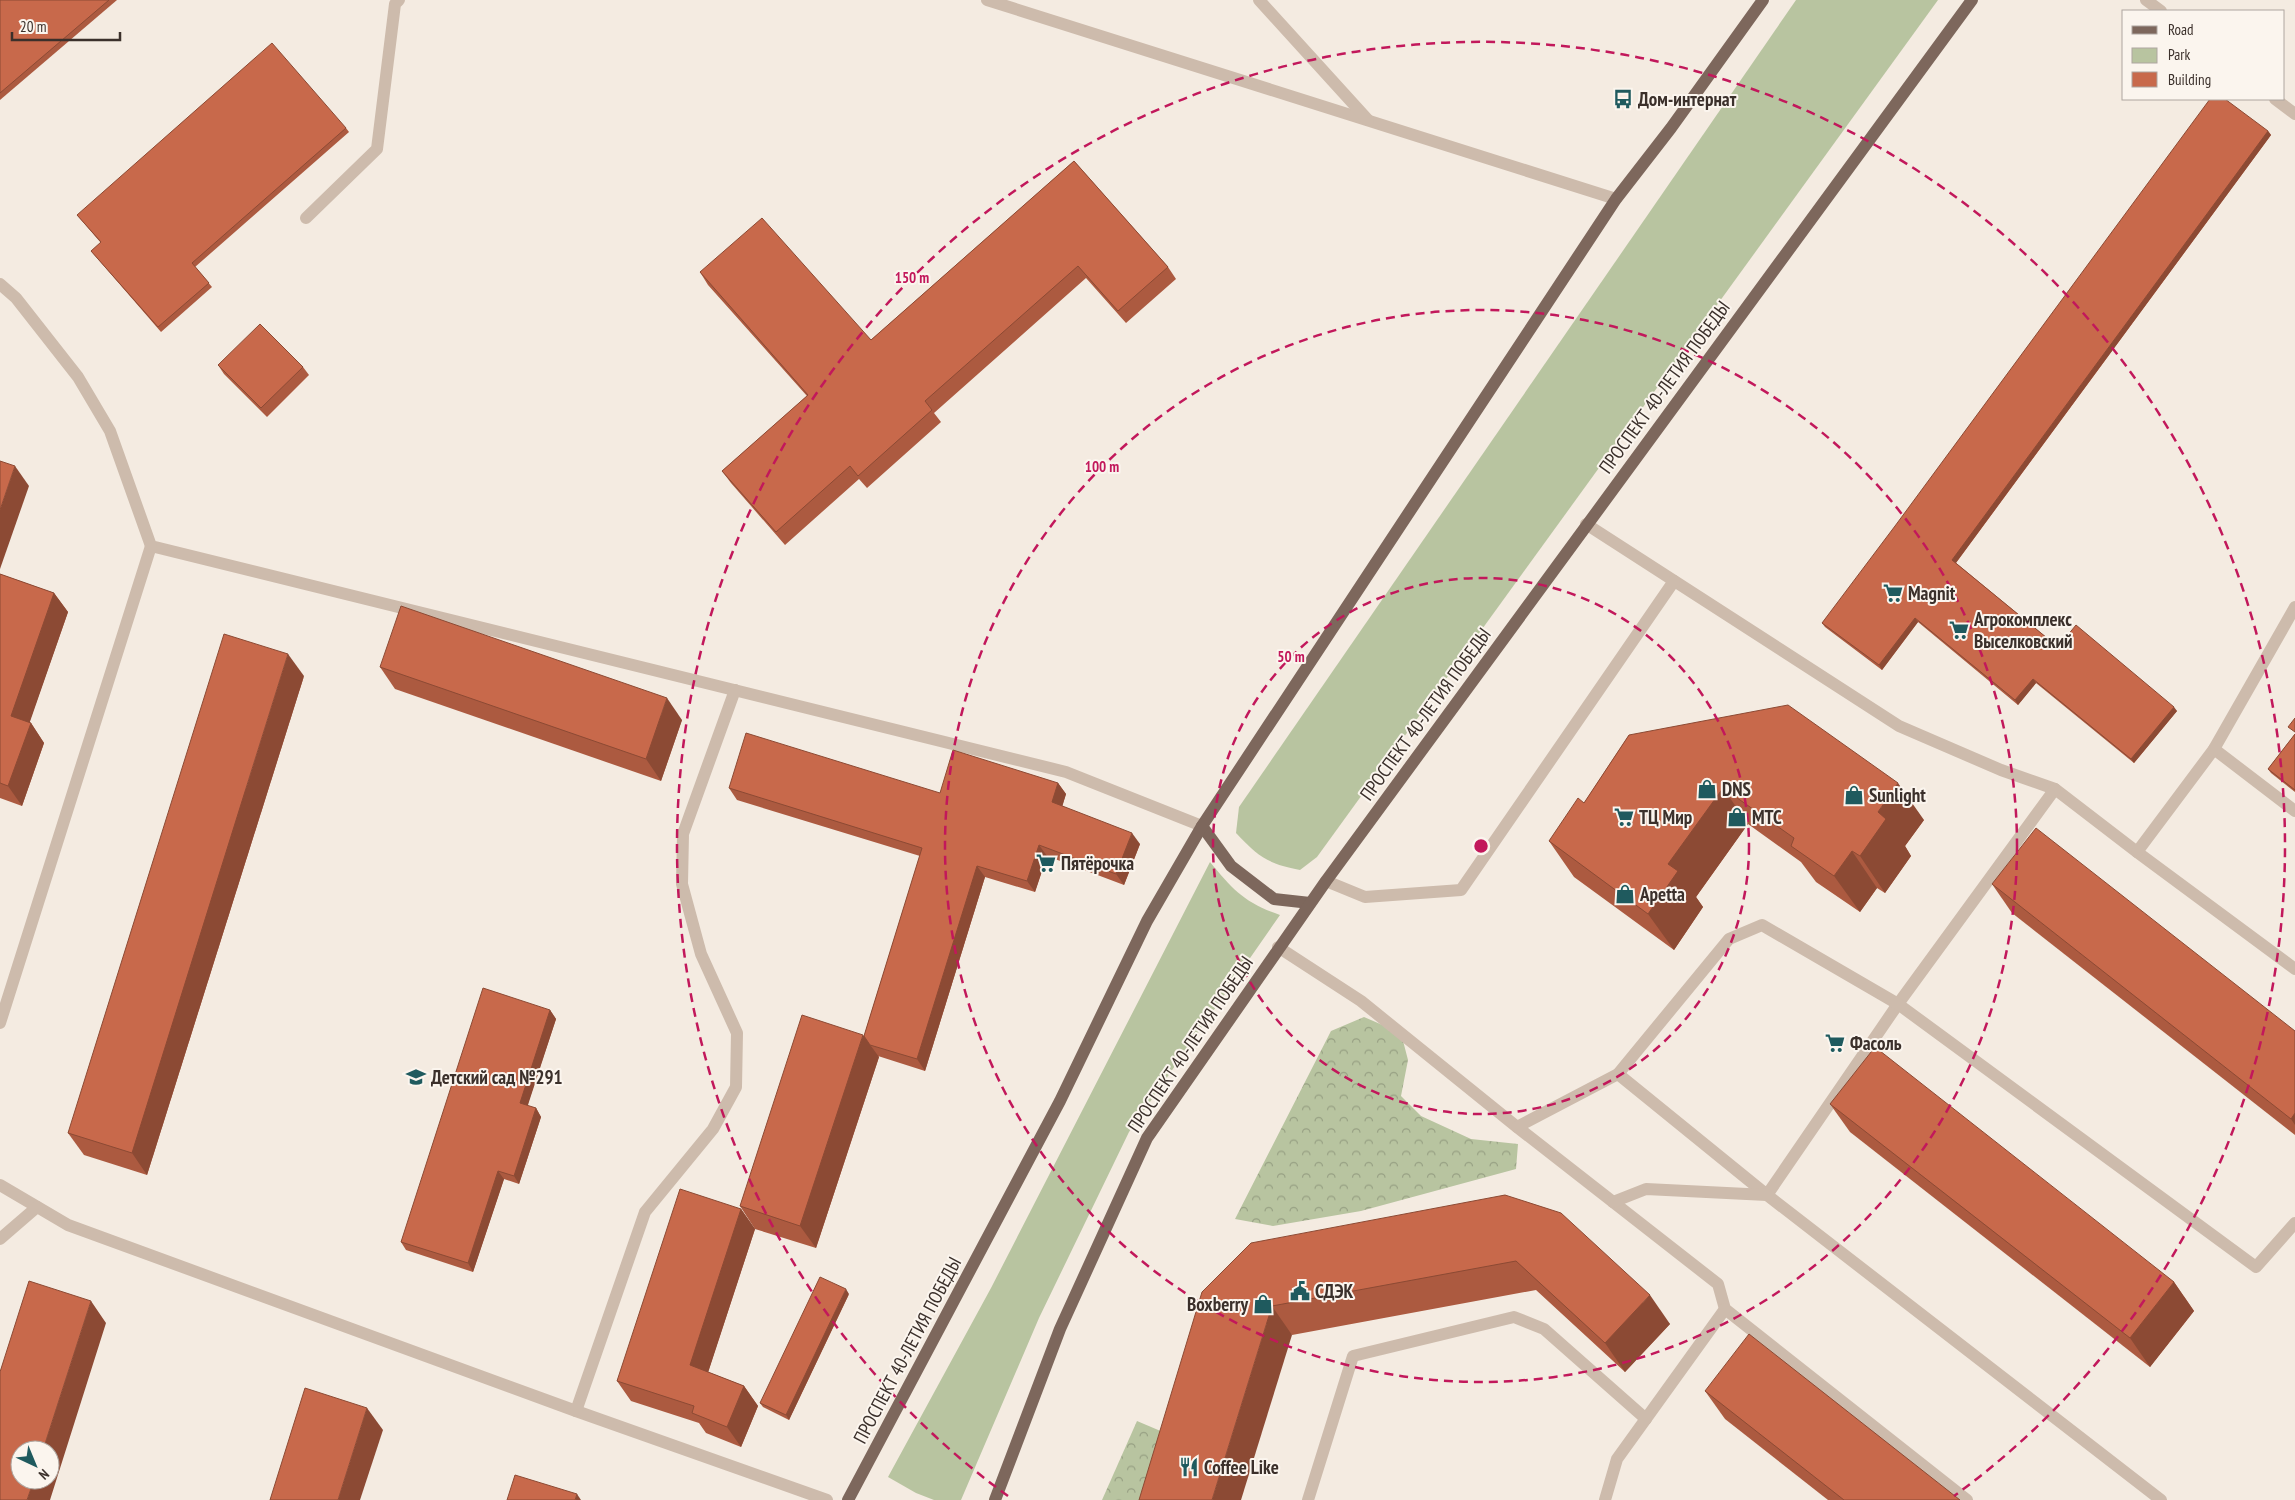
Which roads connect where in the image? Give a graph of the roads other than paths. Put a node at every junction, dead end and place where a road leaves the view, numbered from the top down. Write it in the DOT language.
graph roads {
  1 [pos="399,0"];
  2 [pos="988,0"];
  3 [pos="1259,0"];
  4 [pos="1763,0"];
  5 [pos="1972,0"];
  6 [pos="2146,0"];
  7 [pos="2160,10"];
  8 [pos="2277,100"];
  9 [pos="2295,114"];
  10 [pos="1368,120"];
  11 [pos="1616,199"];
  12 [pos="306,218"];
  13 [pos="0,284"];
  14 [pos="1586,524"];
  15 [pos="151,546"];
  16 [pos="1674,581"];
  17 [pos="2295,607"];
  18 [pos="735,690"];
  19 [pos="2214,750"];
  20 [pos="2056,789"];
  21 [pos="2295,811"];
  22 [pos="1202,826"];
  23 [pos="2137,852"];
  24 [pos="1326,881"];
  25 [pos="1310,903"];
  26 [pos="1278,947"];
  27 [pos="2295,969"];
  28 [pos="1898,1004"];
  29 [pos="0,1023"];
  30 [pos="1618,1074"];
  31 [pos="1517,1127"];
  32 [pos="0,1185"];
  33 [pos="1767,1195"];
  34 [pos="1613,1202"];
  35 [pos="37,1207"];
  36 [pos="2295,1223"];
  37 [pos="0,1239"];
  38 [pos="1725,1309"];
  39 [pos="576,1411"];
  40 [pos="1646,1418"];
  41 [pos="827,1500"];
  42 [pos="848,1500"];
  43 [pos="995,1500"];
  44 [pos="1308,1500"];
  45 [pos="1605,1500"];
  46 [pos="1967,1500"];
  47 [pos="2161,1500"];
  1 -- 12 [label="street"];
  2 -- 10 [label="street"];
  3 -- 10 [label="street"];
  4 -- 11 [label="main road, ПРОСПЕКТ 40-ЛЕТИЯ ПОБЕДЫ"];
  5 -- 14 [label="main road, ПРОСПЕКТ 40-ЛЕТИЯ ПОБЕДЫ"];
  6 -- 7 [label="street"];
  8 -- 9 [label="street"];
  10 -- 11 [label="street"];
  11 -- 22 [label="main road, ПРОСПЕКТ 40-ЛЕТИЯ ПОБЕДЫ"];
  13 -- 15 [label="street"];
  14 -- 16 [label="street"];
  14 -- 24 [label="main road, ПРОСПЕКТ 40-ЛЕТИЯ ПОБЕДЫ"];
  15 -- 18 [label="street"];
  15 -- 29 [label="street"];
  16 -- 20 [label="street"];
  16 -- 24 [label="street"];
  17 -- 19 [label="street"];
  18 -- 22 [label="street"];
  18 -- 39 [label="street"];
  19 -- 21 [label="street"];
  19 -- 23 [label="street"];
  20 -- 23 [label="street"];
  20 -- 28 [label="street"];
  22 -- 25 [label="main road"];
  22 -- 42 [label="main road, ПРОСПЕКТ 40-ЛЕТИЯ ПОБЕДЫ"];
  23 -- 27 [label="street"];
  24 -- 25 [label="main road, ПРОСПЕКТ 40-ЛЕТИЯ ПОБЕДЫ"];
  25 -- 26 [label="main road, ПРОСПЕКТ 40-ЛЕТИЯ ПОБЕДЫ"];
  26 -- 31 [label="street"];
  26 -- 43 [label="main road, ПРОСПЕКТ 40-ЛЕТИЯ ПОБЕДЫ"];
  28 -- 30 [label="street"];
  28 -- 33 [label="street"];
  28 -- 36 [label="street"];
  30 -- 31 [label="street"];
  30 -- 33 [label="street"];
  31 -- 34 [label="street"];
  32 -- 35 [label="street"];
  33 -- 34 [label="street"];
  33 -- 47 [label="street"];
  34 -- 38 [label="street"];
  35 -- 37 [label="street"];
  35 -- 39 [label="street"];
  38 -- 40 [label="street"];
  38 -- 46 [label="street"];
  39 -- 41 [label="street"];
  40 -- 44 [label="street"];
  40 -- 45 [label="street"];
}
